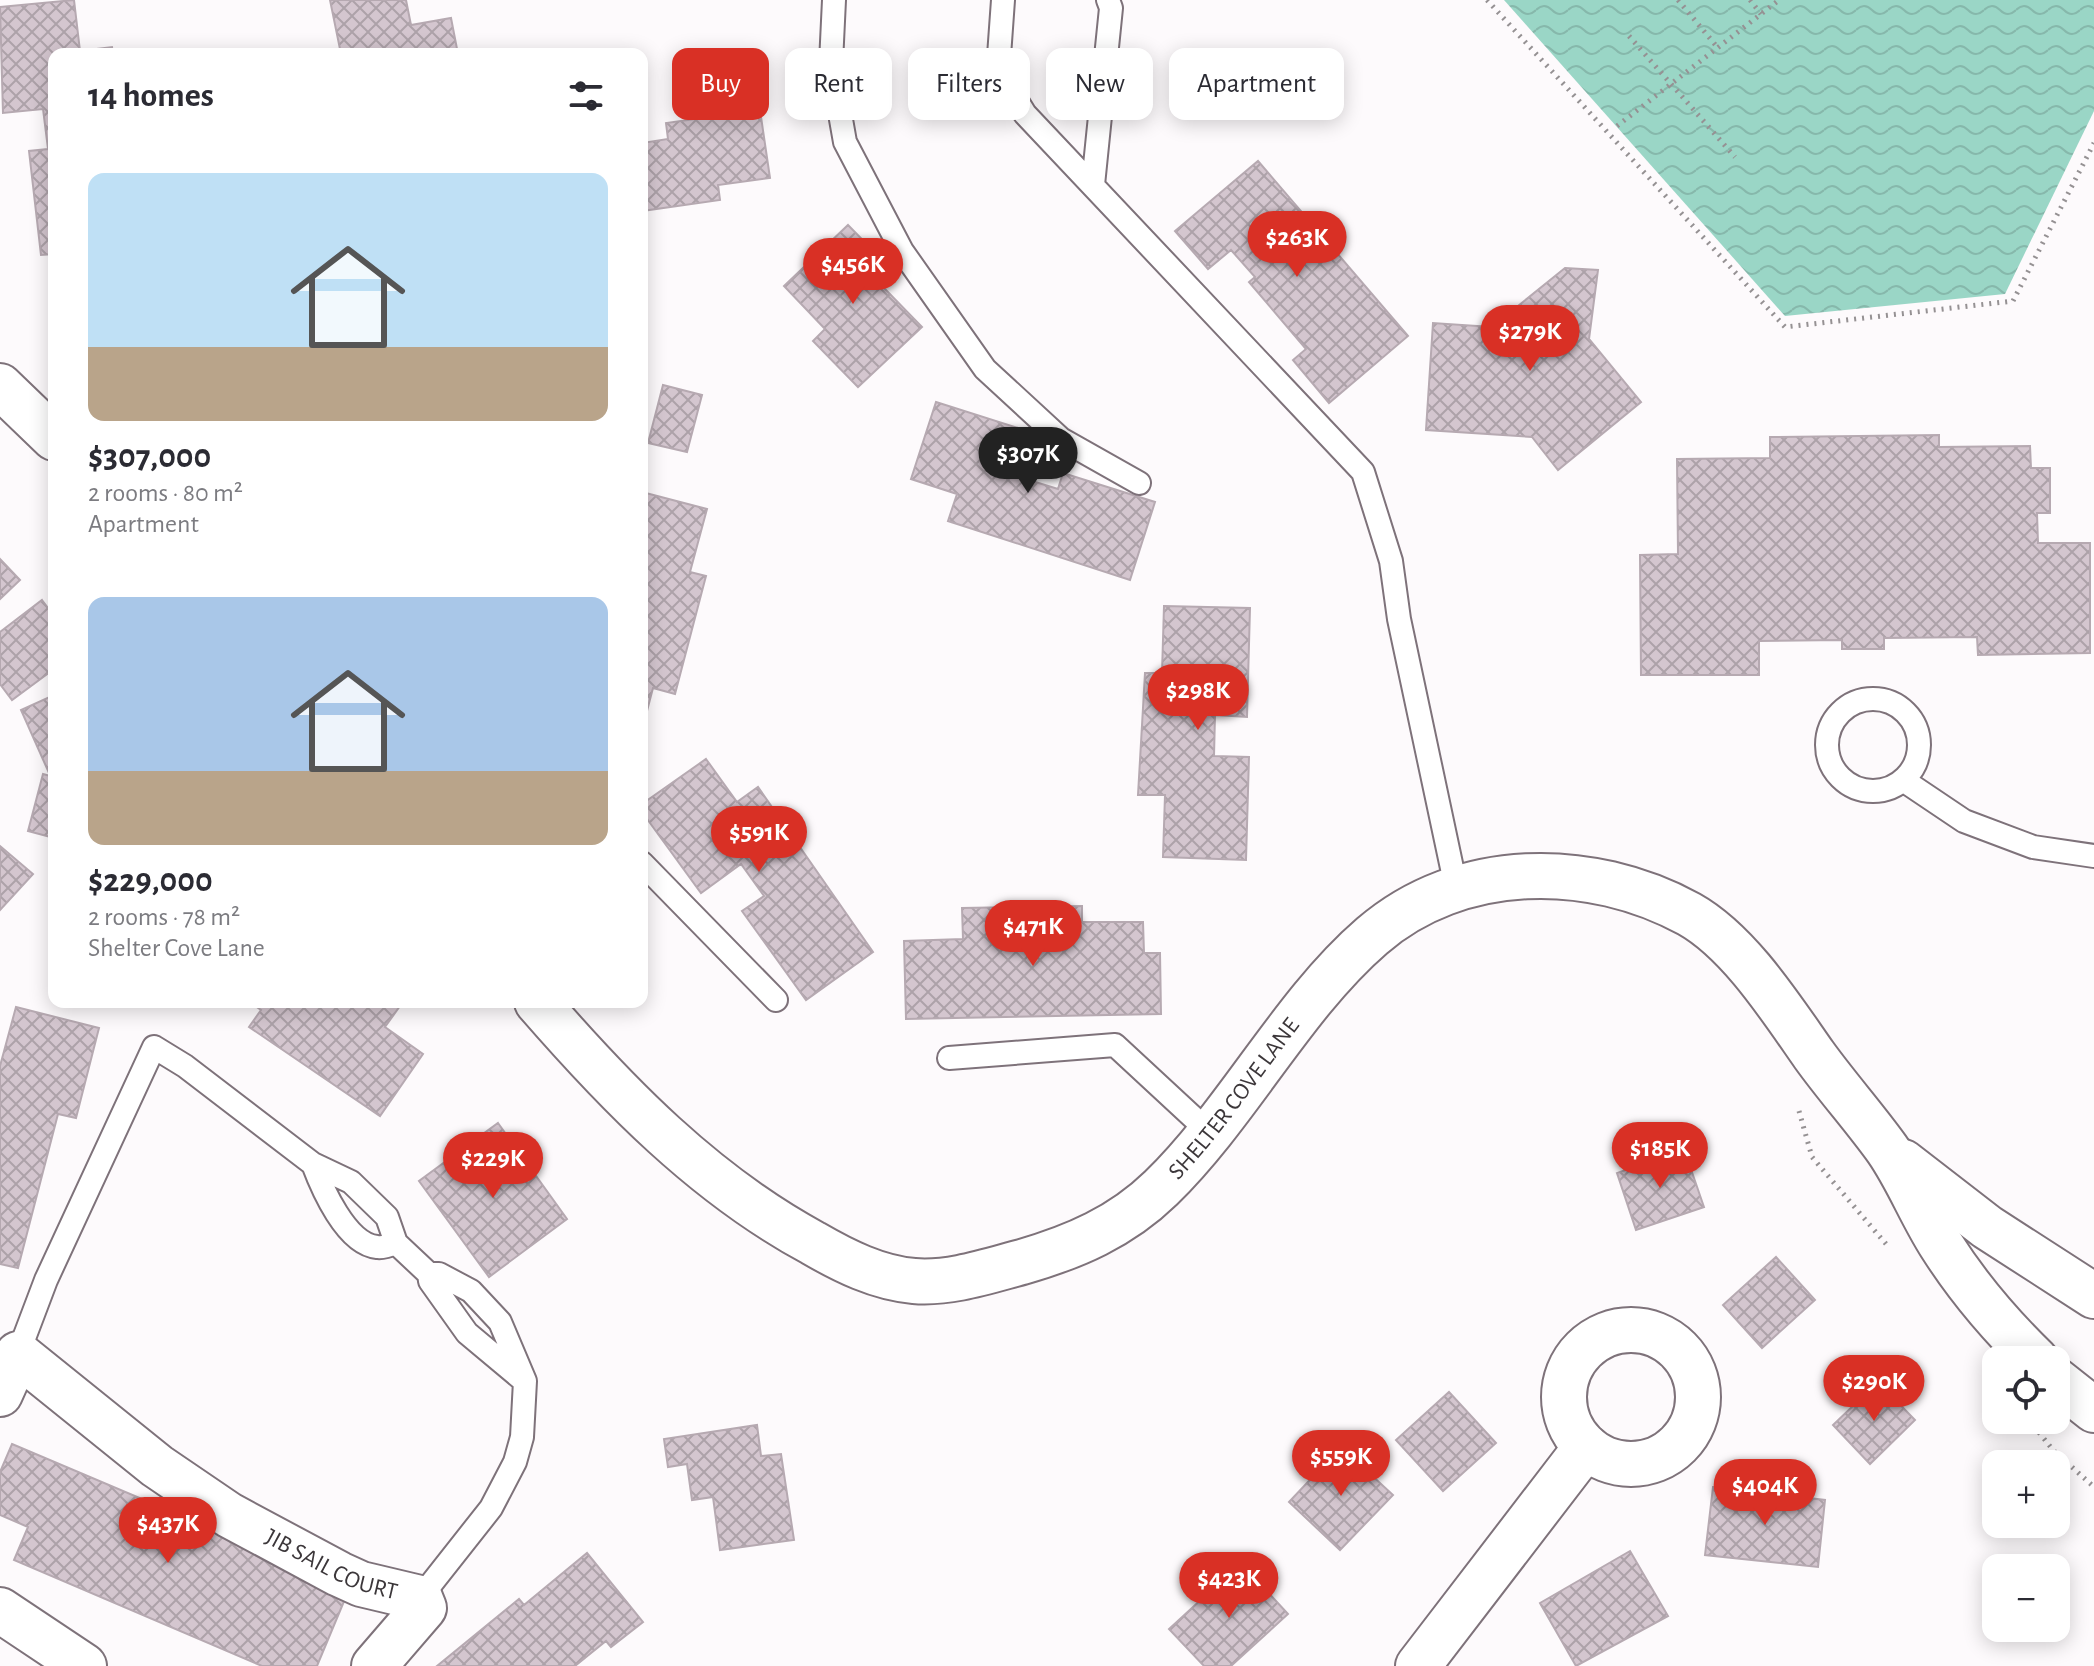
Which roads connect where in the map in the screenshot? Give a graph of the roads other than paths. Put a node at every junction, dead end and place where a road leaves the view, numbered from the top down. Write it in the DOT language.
graph roads {
  1 [pos="834,0"];
  2 [pos="1003,0"];
  3 [pos="1108,0"];
  4 [pos="1093,185"];
  5 [pos="0,386"];
  6 [pos="48,432"];
  7 [pos="1139,483"];
  8 [pos="1903,780"];
  9 [pos="2094,856"];
  10 [pos="648,869"];
  11 [pos="1456,887"];
  12 [pos="776,1000"];
  13 [pos="542,1008"];
  14 [pos="949,1058"];
  15 [pos="1210,1133"];
  16 [pos="1889,1152"];
  17 [pos="313,1164"];
  18 [pos="396,1243"];
  19 [pos="429,1274"];
  20 [pos="2094,1296"];
  21 [pos="2021,1346"];
  22 [pos="18,1354"];
  23 [pos="525,1381"];
  24 [pos="2070,1391"];
  25 [pos="0,1394"];
  26 [pos="2094,1410"];
  27 [pos="1586,1447"];
  28 [pos="420,1598"];
  29 [pos="0,1610"];
  30 [pos="84,1666"];
  31 [pos="374,1666"];
  32 [pos="1418,1666"];
  1 -- 7 [label="lane"];
  2 -- 4 [label="lane"];
  3 -- 4 [label="lane"];
  4 -- 11 [label="lane"];
  5 -- 6 [label="street"];
  8 -- 8 [label="lane"];
  8 -- 9 [label="lane"];
  10 -- 12 [label="lane"];
  11 -- 15 [label="street, SHELTER COVE LANE"];
  11 -- 16 [label="street, SHELTER COVE LANE"];
  13 -- 15 [label="street, SHELTER COVE LANE"];
  14 -- 15 [label="lane"];
  16 -- 20 [label="street, SHELTER COVE LANE"];
  16 -- 21 [label="street, SHELTER COVE LANE"];
  17 -- 18 [label="lane"];
  17 -- 18 [label="lane"];
  17 -- 22 [label="lane"];
  18 -- 19 [label="lane"];
  19 -- 23 [label="lane"];
  19 -- 23 [label="lane"];
  22 -- 25 [label="street"];
  22 -- 28 [label="street, JIB SAIL COURT"];
  23 -- 28 [label="lane"];
  24 -- 26 [label="street"];
  27 -- 32 [label="street"];
  28 -- 31 [label="street, JIB SAIL COURT"];
  29 -- 30 [label="street"];
}
